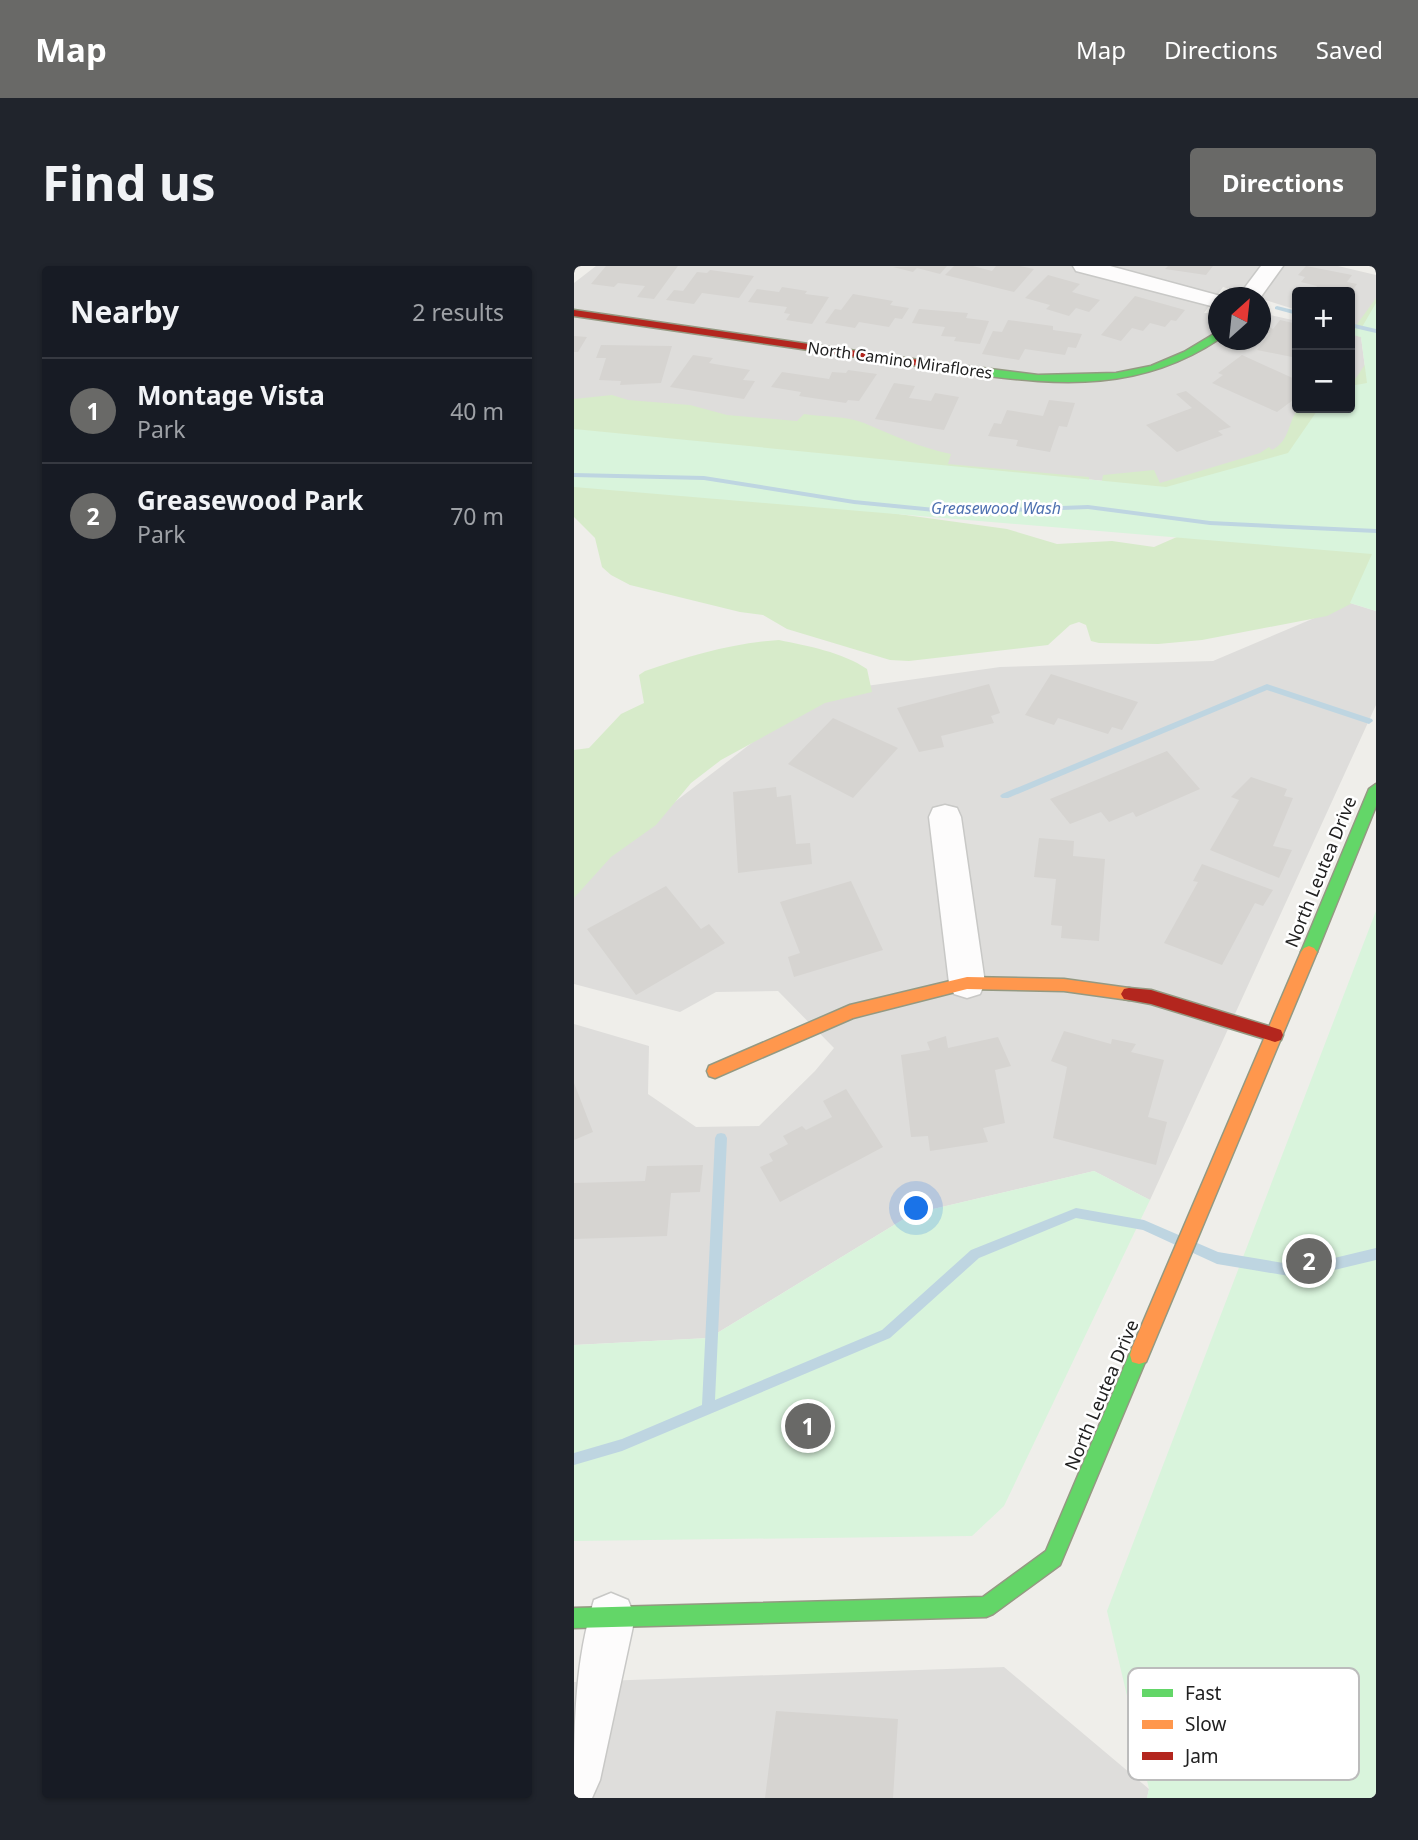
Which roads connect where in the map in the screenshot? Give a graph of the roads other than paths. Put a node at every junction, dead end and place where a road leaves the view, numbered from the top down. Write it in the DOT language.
graph roads {
  1 [pos="1084,266"];
  2 [pos="1272,266"];
  3 [pos="1256,287"];
  4 [pos="1208,298"];
  5 [pos="574,313"];
  6 [pos="1208,342"];
  7 [pos="1376,789"];
  8 [pos="945,817"];
  9 [pos="967,983"];
  10 [pos="1275,1035"];
  11 [pos="715,1070"];
  12 [pos="592,1618"];
  13 [pos="574,1780"];
  1 -- 4 [label="street"];
  2 -- 3 [label="street"];
  5 -- 6 [label="street, North Camino Miraflores"];
  7 -- 10 [label="street, North Leutea Drive"];
  8 -- 9 [label="street"];
  9 -- 10 [label="street"];
  9 -- 11 [label="street"];
  10 -- 12 [label="street, North Leutea Drive"];
  12 -- 13 [label="street"];
}
